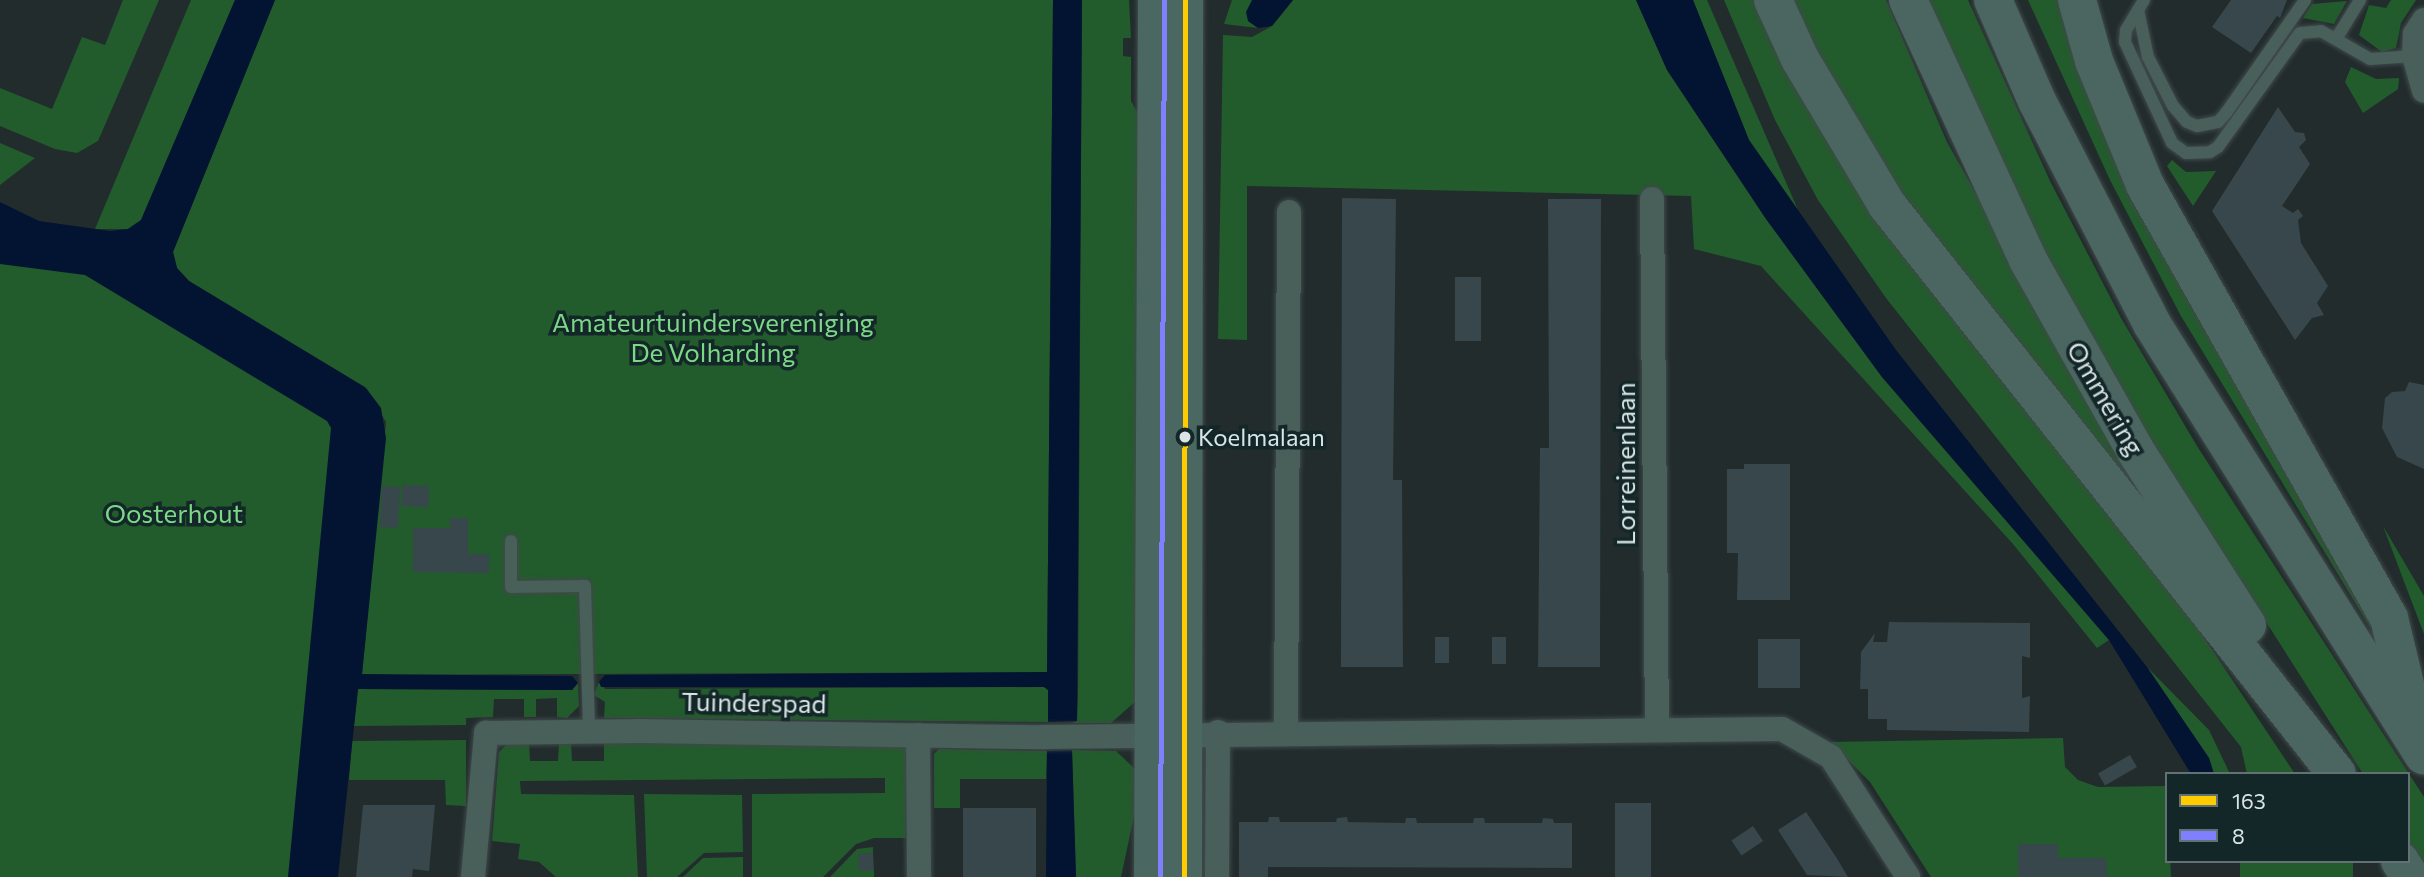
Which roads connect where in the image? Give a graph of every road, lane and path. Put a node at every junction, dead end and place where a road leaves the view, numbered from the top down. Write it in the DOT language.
graph roads {
  1 [pos="1155,0"];
  2 [pos="1185,0"];
  3 [pos="1773,0"];
  4 [pos="1908,0"];
  5 [pos="1993,0"];
  6 [pos="2077,0"];
  7 [pos="2305,0"];
  8 [pos="2360,0"];
  9 [pos="2141,5"];
  10 [pos="2424,20"];
  11 [pos="2336,39"];
  12 [pos="2414,56"];
  13 [pos="2424,91"];
  14 [pos="1652,199"];
  15 [pos="1289,212"];
  16 [pos="511,541"];
  17 [pos="1657,729"];
  18 [pos="589,732"];
  19 [pos="1219,732"];
  20 [pos="1286,732"];
  21 [pos="1168,733"];
  22 [pos="918,735"];
  23 [pos="2423,754"];
  24 [pos="2335,772"];
  25 [pos="2342,772"];
  26 [pos="473,877"];
  27 [pos="919,877"];
  28 [pos="1151,877"];
  29 [pos="1184,877"];
  30 [pos="1217,877"];
  31 [pos="1908,877"];
  1 -- 21 [label="street"];
  2 -- 21 [label="street"];
  3 -- 24 [label="highway"];
  4 -- 25 [label="highway, Ommering"];
  5 -- 23 [label="highway"];
  6 -- 23 [label="highway"];
  7 -- 9 [label="lane"];
  8 -- 11 [label="lane"];
  9 -- 11 [label="lane"];
  10 -- 12 [label="street"];
  11 -- 12 [label="lane"];
  12 -- 13 [label="street"];
  14 -- 17 [label="street, Lorreinenlaan"];
  15 -- 20 [label="street"];
  16 -- 18 [label="lane"];
  17 -- 20 [label="street"];
  17 -- 31 [label="street"];
  18 -- 22 [label="street, Tuinderspad"];
  18 -- 26 [label="street, Tuinderspad"];
  19 -- 20 [label="street"];
  19 -- 21 [label="street"];
  19 -- 30 [label="street"];
  21 -- 22 [label="street, Tuinderspad"];
  21 -- 28 [label="street"];
  21 -- 29 [label="street"];
  22 -- 27 [label="street"];
}
